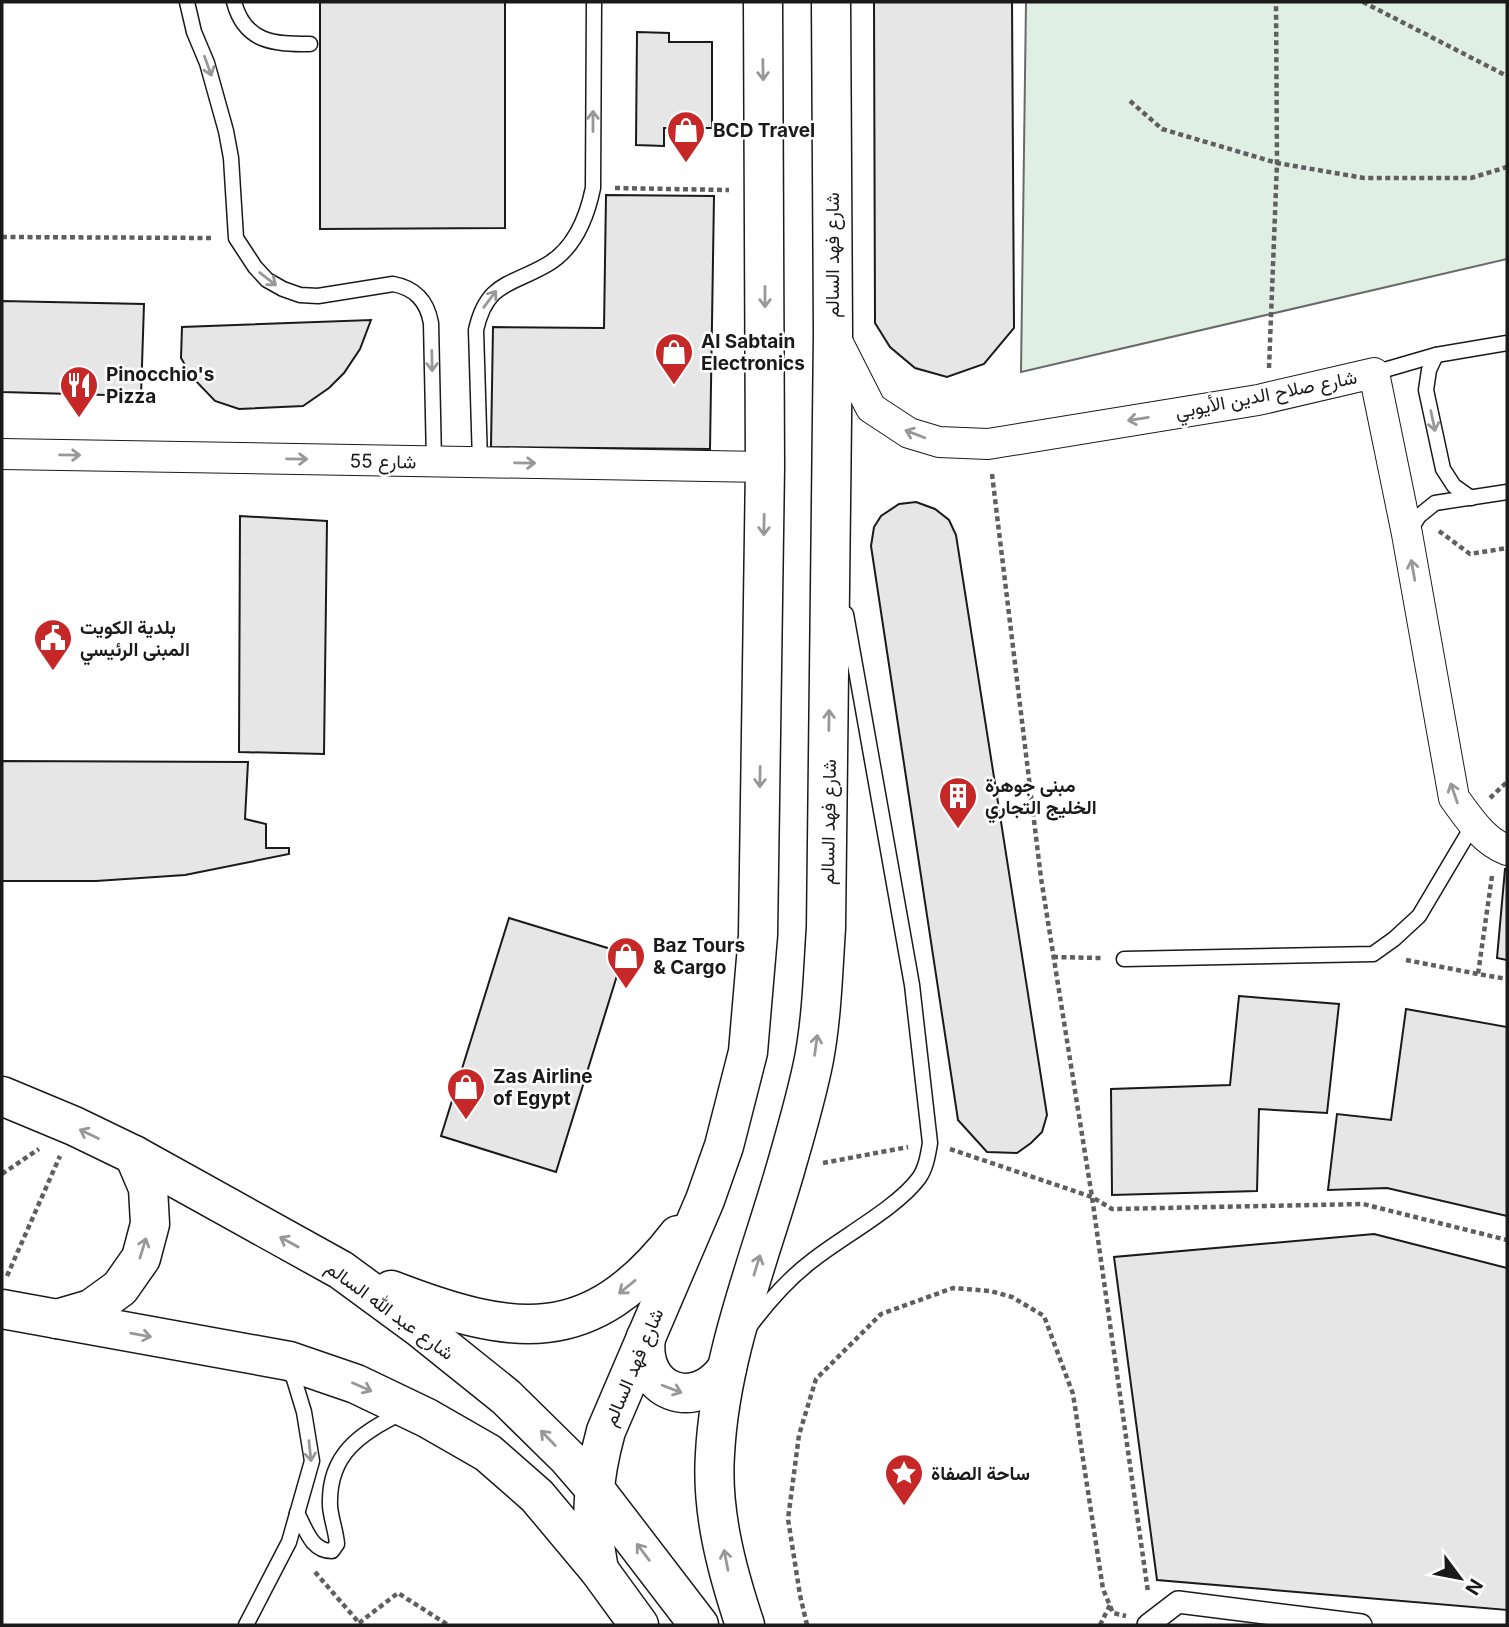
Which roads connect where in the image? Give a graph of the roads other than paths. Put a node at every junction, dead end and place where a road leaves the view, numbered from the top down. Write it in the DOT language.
graph roads {
  1 [pos="187,2"];
  2 [pos="234,2"];
  3 [pos="594,2"];
  4 [pos="763,2"];
  5 [pos="831,2"];
  6 [pos="310,44"];
  7 [pos="833,333"];
  8 [pos="1507,343"];
  9 [pos="1436,355"];
  10 [pos="1374,373"];
  11 [pos="2,454"];
  12 [pos="434,461"];
  13 [pos="480,462"];
  14 [pos="765,467"];
  15 [pos="1507,492"];
  16 [pos="1471,498"];
  17 [pos="1413,525"];
  18 [pos="831,530"];
  19 [pos="1473,825"];
  20 [pos="1502,848"];
  21 [pos="1125,959"];
  22 [pos="2,1096"];
  23 [pos="134,1156"];
  24 [pos="705,1200"];
  25 [pos="341,1270"];
  26 [pos="2,1310"];
  27 [pos="57,1319"];
  28 [pos="646,1336"];
  29 [pos="730,1359"];
  30 [pos="289,1361"];
  31 [pos="408,1409"];
  32 [pos="594,1488"];
  33 [pos="297,1513"];
  34 [pos="599,1570"];
  35 [pos="1150,1624"];
  36 [pos="246,1625"];
  37 [pos="639,1625"];
  38 [pos="699,1625"];
  39 [pos="745,1625"];
  40 [pos="1360,1625"];
  1 -- 12 [label="lane, one-way"];
  2 -- 6 [label="lane"];
  13 -- 3 [label="lane, one-way"];
  4 -- 14 [label="main road, شارع فهد السالم, one-way"];
  5 -- 7 [label="main road, شارع فهد السالم"];
  10 -- 7 [label="street, شارع صلاح الدين الأيوبي, one-way"];
  7 -- 18 [label="main road, شارع فهد السالم"];
  8 -- 9 [label="lane"];
  9 -- 10 [label="lane"];
  9 -- 16 [label="lane, one-way"];
  10 -- 17 [label="street, شارع صلاح الدين الأيوبي"];
  11 -- 12 [label="street, شارع 55, one-way"];
  12 -- 13 [label="street, شارع 55"];
  13 -- 14 [label="street, شارع 55, one-way"];
  14 -- 24 [label="main road, شارع فهد السالم, one-way"];
  15 -- 16 [label="lane"];
  16 -- 17 [label="lane"];
  19 -- 17 [label="street, شارع صلاح الدين الأيوبي, one-way"];
  29 -- 18 [label="main road, شارع فهد السالم, one-way"];
  18 -- 29 [label="lane"];
  19 -- 20 [label="street, شارع صلاح الدين الأيوبي"];
  19 -- 21 [label="lane"];
  23 -- 22 [label="main road, شارع عبد الله السالم, one-way"];
  25 -- 23 [label="main road, شارع عبد الله السالم, one-way"];
  27 -- 23 [label="main road, one-way"];
  24 -- 25 [label="main road, one-way"];
  24 -- 28 [label="main road, شارع فهد السالم"];
  32 -- 25 [label="main road, شارع عبد الله السالم, one-way"];
  26 -- 27 [label="main road"];
  27 -- 30 [label="main road, one-way"];
  28 -- 29 [label="main road, one-way"];
  28 -- 32 [label="main road, شارع فهد السالم"];
  39 -- 29 [label="main road, شارع فهد السالم, one-way"];
  30 -- 31 [label="main road, one-way"];
  30 -- 33 [label="lane, one-way"];
  31 -- 33 [label="lane"];
  31 -- 34 [label="main road"];
  32 -- 34 [label="main road, شارع فهد السالم"];
  38 -- 32 [label="main road, شارع عبد الله السالم, one-way"];
  33 -- 36 [label="lane"];
  34 -- 37 [label="main road"];
  35 -- 40 [label="street"];
}
